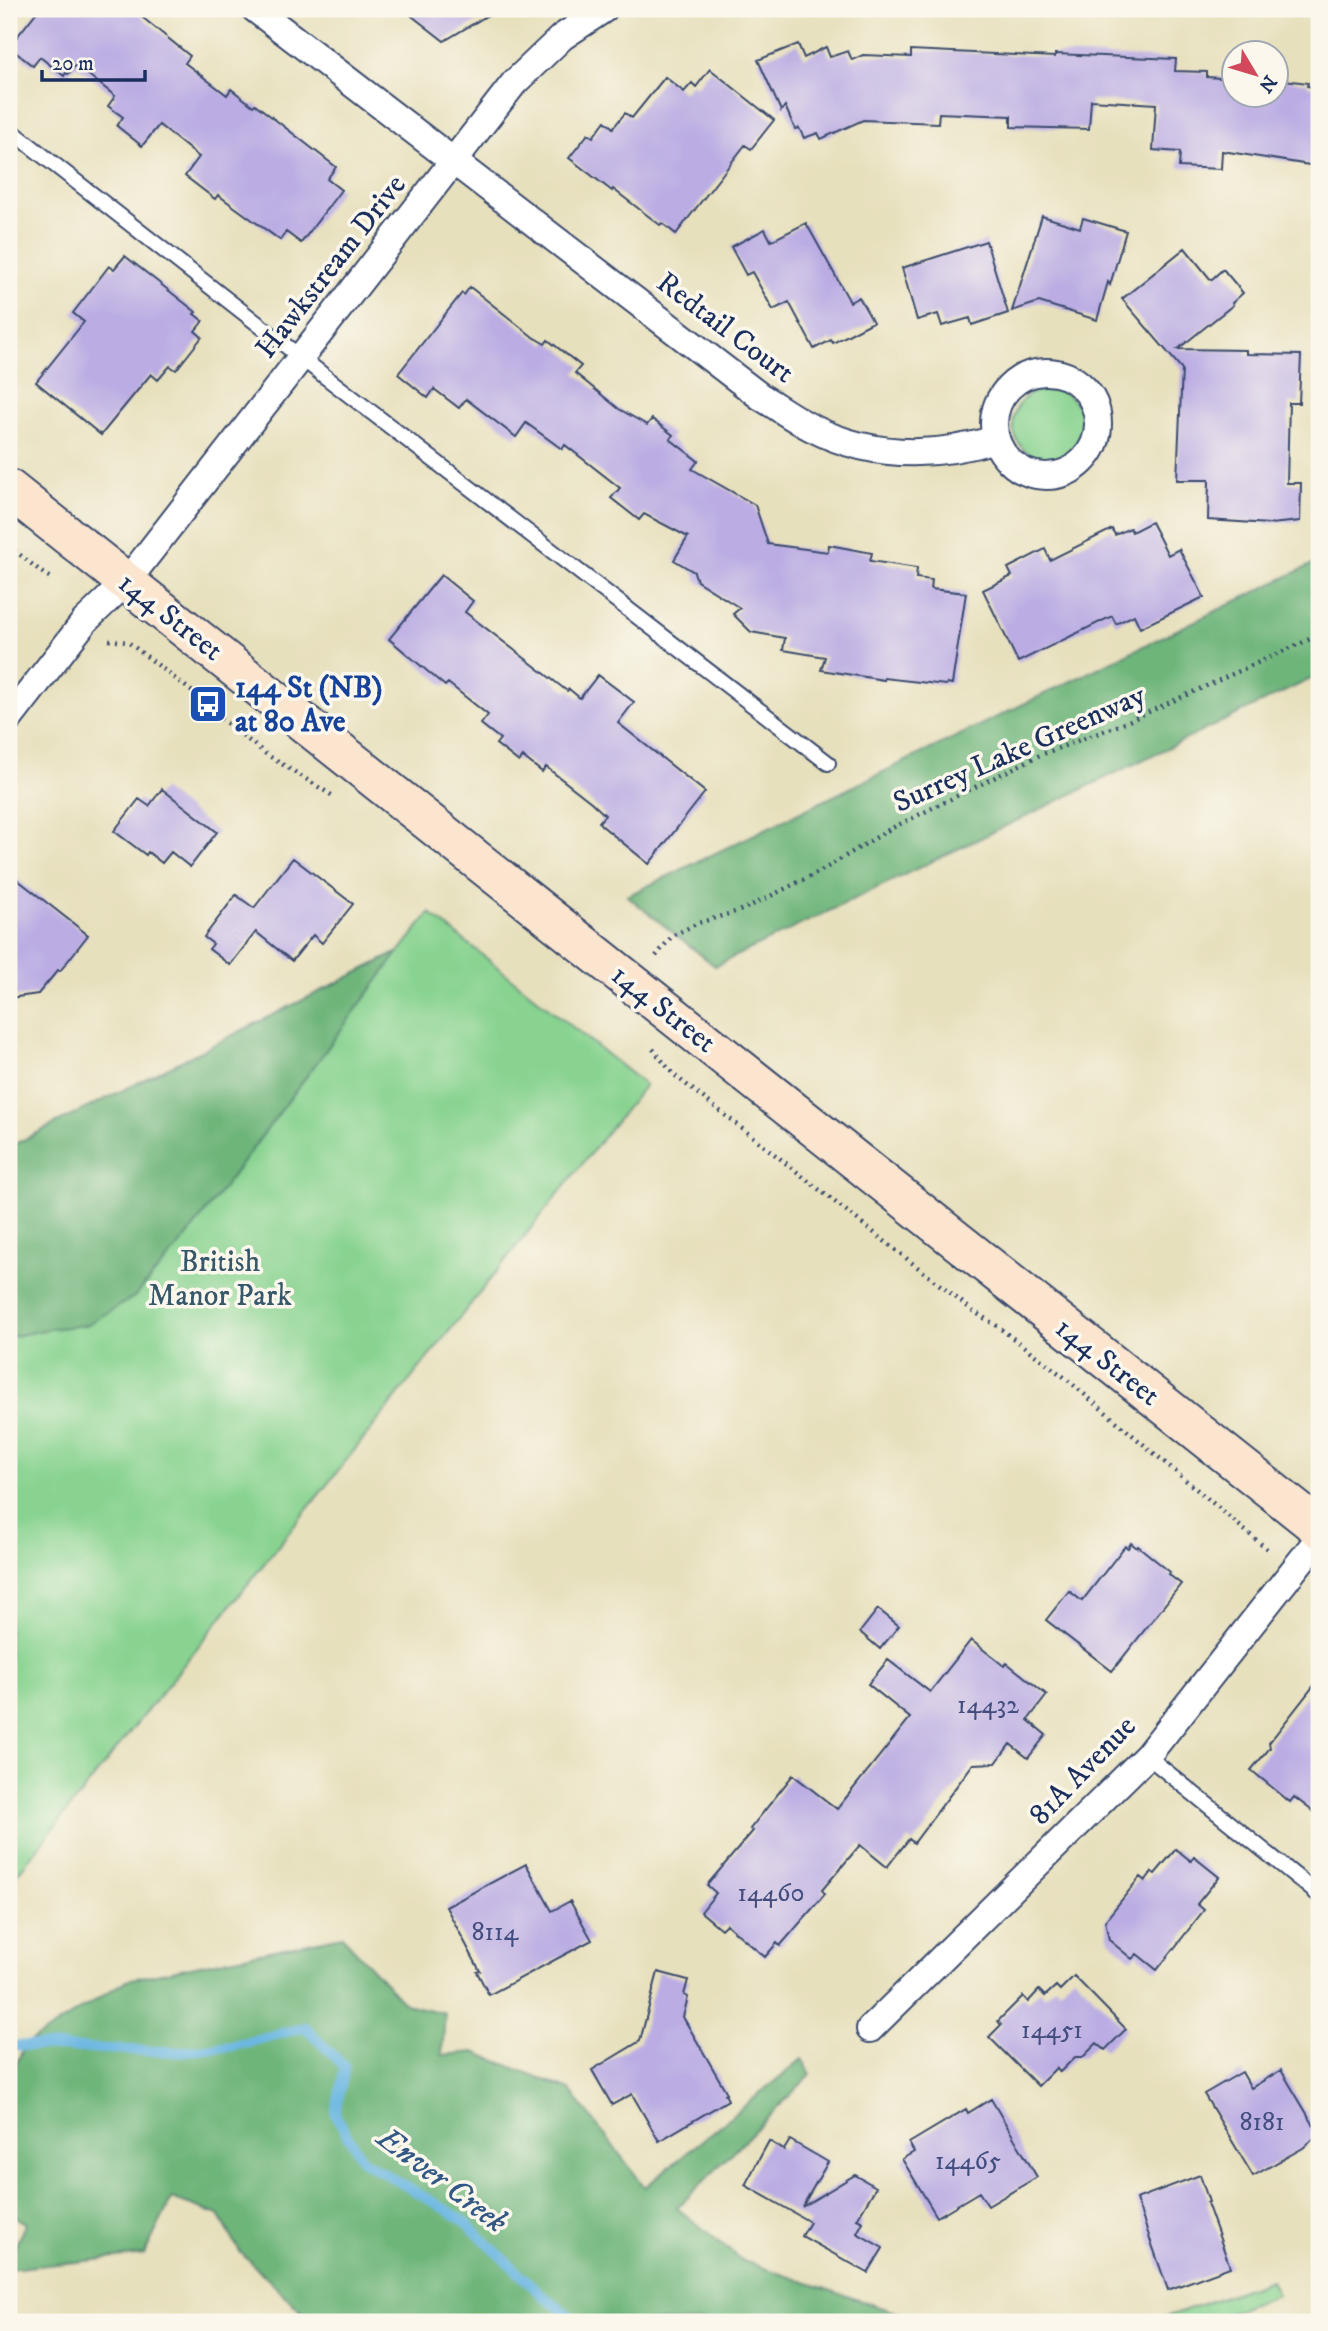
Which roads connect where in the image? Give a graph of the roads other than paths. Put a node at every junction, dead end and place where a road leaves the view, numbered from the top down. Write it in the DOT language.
graph roads {
  1 [pos="256,9"];
  2 [pos="604,9"];
  3 [pos="9,129"];
  4 [pos="453,162"];
  5 [pos="302,358"];
  6 [pos="996,439"];
  7 [pos="9,489"];
  8 [pos="127,581"];
  9 [pos="9,719"];
  10 [pos="828,763"];
  11 [pos="1319,1528"];
  12 [pos="1319,1538"];
  13 [pos="1147,1756"];
  14 [pos="1319,1895"];
  15 [pos="870,2029"];
  1 -- 4 [label="street, Redtail Court"];
  2 -- 4 [label="street, Hawkstream Drive"];
  3 -- 5 [label="lane"];
  4 -- 5 [label="street, Hawkstream Drive"];
  4 -- 6 [label="street, Redtail Court"];
  5 -- 8 [label="street, Hawkstream Drive"];
  5 -- 10 [label="lane"];
  7 -- 8 [label="main road, 144 Street"];
  8 -- 9 [label="street, Hawkstream Drive"];
  8 -- 11 [label="main road, 144 Street"];
  12 -- 13 [label="street, 81A Avenue"];
  13 -- 14 [label="lane"];
  13 -- 15 [label="street, 81A Avenue"];
}
